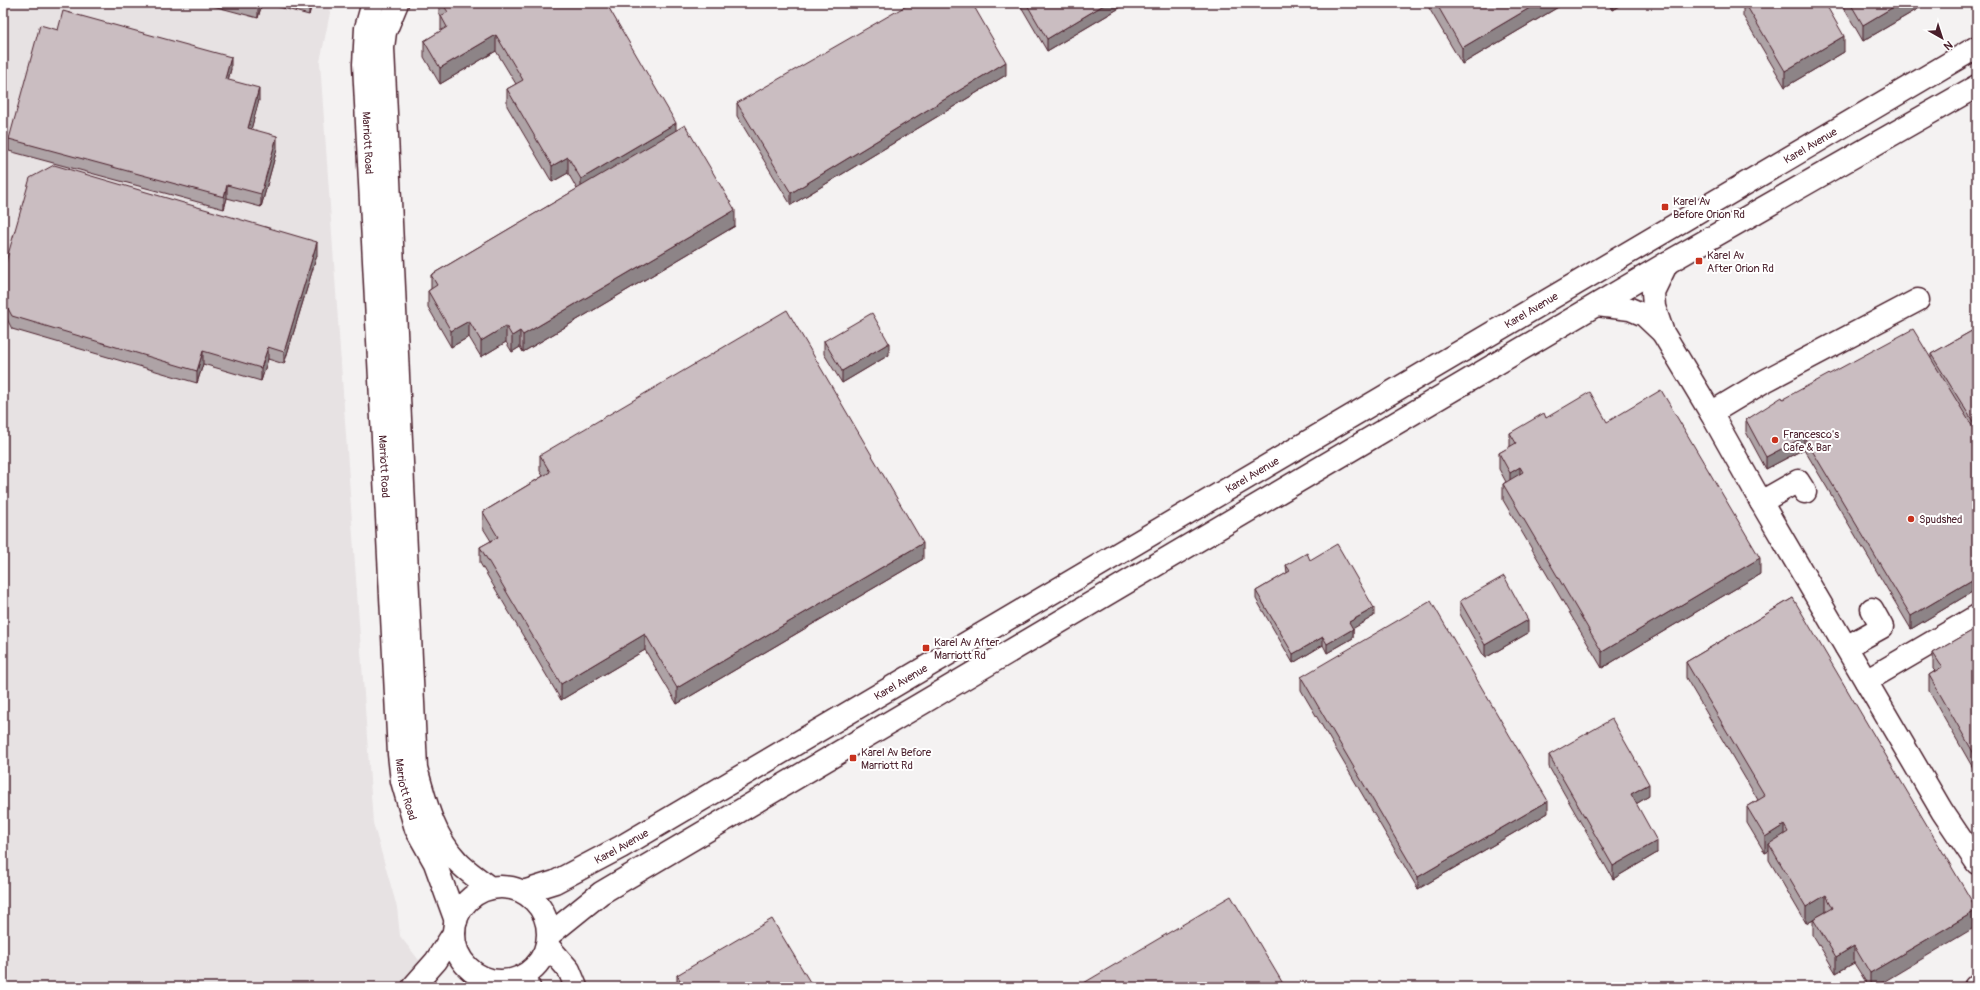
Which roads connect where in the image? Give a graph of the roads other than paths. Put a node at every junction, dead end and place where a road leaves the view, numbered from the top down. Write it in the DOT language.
graph roads {
  1 [pos="373,3"];
  2 [pos="397,3"];
  3 [pos="1977,47"];
  4 [pos="1977,86"];
  5 [pos="1915,121"];
  6 [pos="1798,153"];
  7 [pos="1667,263"];
  8 [pos="1909,297"];
  9 [pos="1597,304"];
  10 [pos="1663,333"];
  11 [pos="1711,413"];
  12 [pos="1805,492"];
  13 [pos="1761,502"];
  14 [pos="1872,609"];
  15 [pos="1977,616"];
  16 [pos="1846,647"];
  17 [pos="1866,681"];
  18 [pos="1977,863"];
  19 [pos="490,888"];
  20 [pos="523,892"];
  21 [pos="455,927"];
  22 [pos="548,940"];
  23 [pos="500,981"];
  24 [pos="413,987"];
  25 [pos="470,987"];
  26 [pos="529,987"];
  27 [pos="576,987"];
  1 -- 21 [label="main road, Marriott Road"];
  2 -- 19 [label="main road, Marriott Road"];
  3 -- 6 [label="main road, Karel Avenue"];
  4 -- 5 [label="main road"];
  5 -- 6 [label="main road"];
  5 -- 7 [label="main road"];
  6 -- 20 [label="main road, Karel Avenue"];
  7 -- 9 [label="main road"];
  7 -- 10 [label="main road"];
  8 -- 11 [label="main road"];
  9 -- 10 [label="main road"];
  9 -- 22 [label="main road"];
  10 -- 11 [label="main road"];
  11 -- 13 [label="main road"];
  12 -- 13 [label="main road"];
  13 -- 16 [label="main road"];
  14 -- 16 [label="main road"];
  15 -- 17 [label="main road"];
  16 -- 17 [label="main road"];
  17 -- 18 [label="main road"];
  19 -- 20 [label="main road, Karel Avenue"];
  19 -- 21 [label="main road, Karel Avenue"];
  20 -- 22 [label="main road, Karel Avenue"];
  21 -- 23 [label="main road"];
  21 -- 24 [label="main road, Karel Avenue"];
  22 -- 23 [label="main road"];
  22 -- 27 [label="main road"];
  23 -- 25 [label="main road"];
  23 -- 26 [label="main road"];
}
